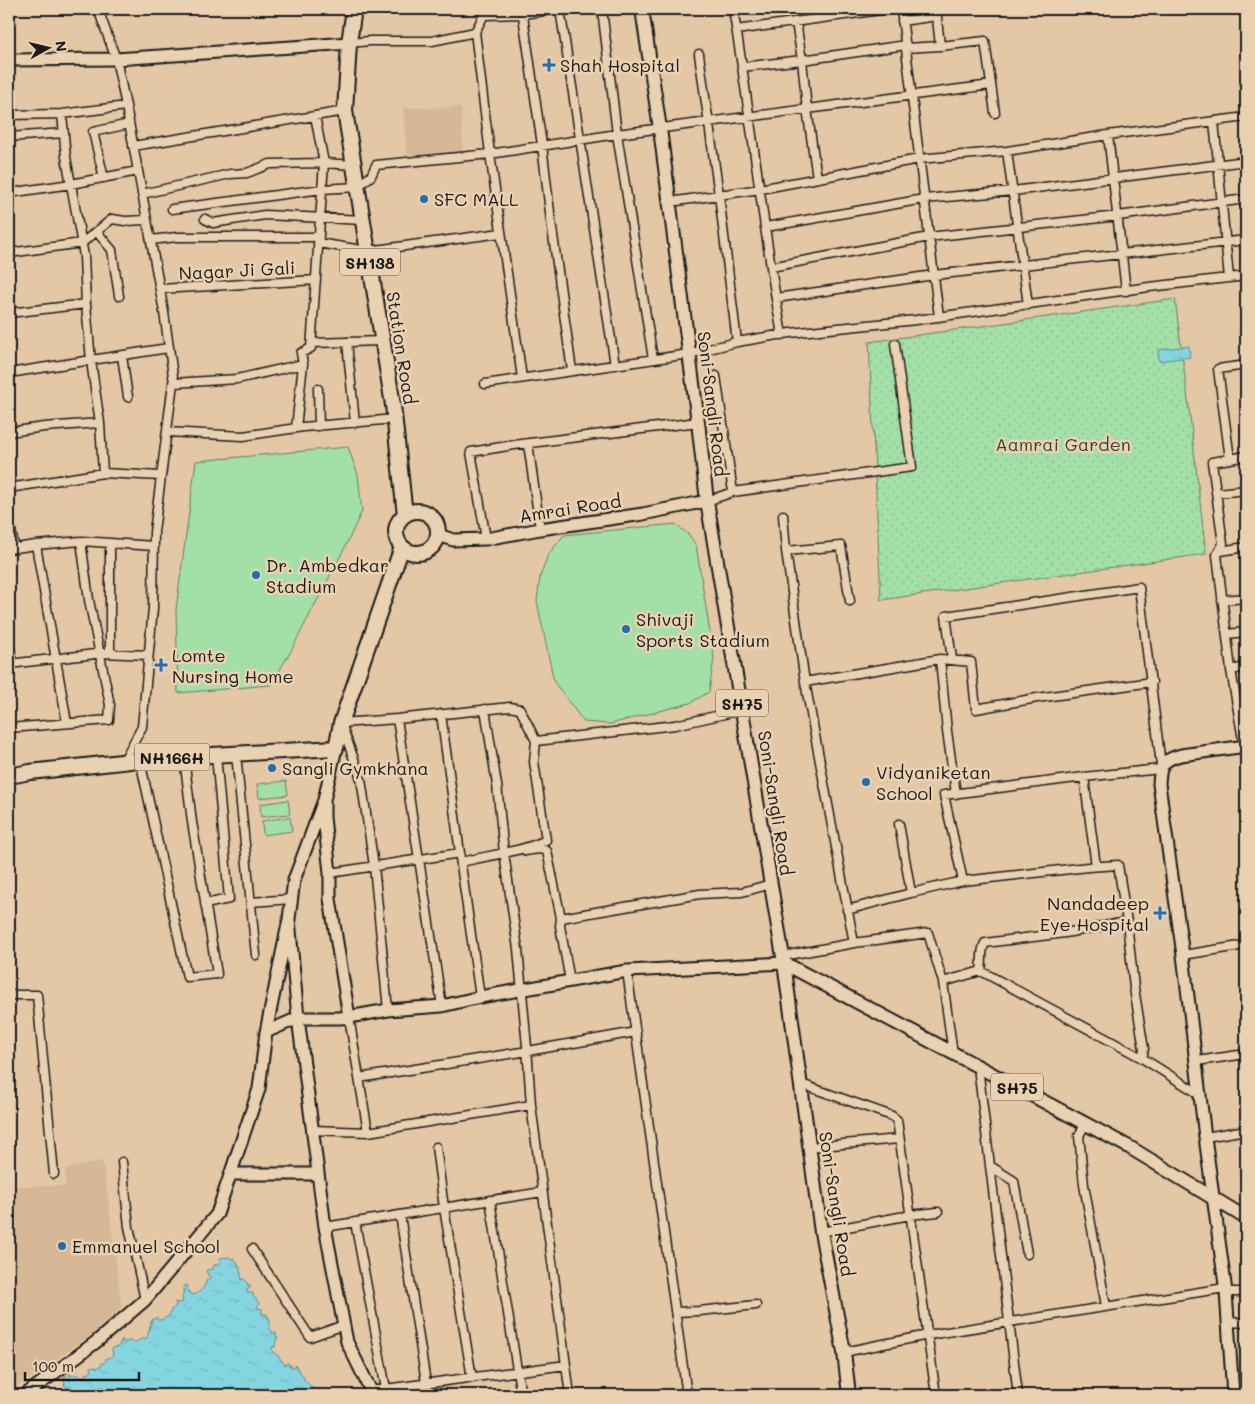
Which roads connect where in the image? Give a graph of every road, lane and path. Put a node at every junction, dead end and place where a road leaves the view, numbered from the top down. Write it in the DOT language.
graph roads {
  1 [pos="98,9"];
  2 [pos="354,9"];
  3 [pos="559,9"];
  4 [pos="602,9"];
  5 [pos="642,9"];
  6 [pos="733,9"];
  7 [pos="888,9"];
  8 [pos="901,9"];
  9 [pos="523,11"];
  10 [pos="936,12"];
  11 [pos="902,21"];
  12 [pos="796,22"];
  13 [pos="736,30"];
  14 [pos="475,32"];
  15 [pos="349,43"];
  16 [pos="940,46"];
  17 [pos="906,47"];
  18 [pos="699,54"];
  19 [pos="116,59"];
  20 [pos="9,60"];
  21 [pos="802,60"];
  22 [pos="742,67"];
  23 [pos="991,85"];
  24 [pos="912,95"];
  25 [pos="126,106"];
  26 [pos="808,109"];
  27 [pos="345,111"];
  28 [pos="995,113"];
  29 [pos="62,114"];
  30 [pos="9,115"];
  31 [pos="315,116"];
  32 [pos="749,117"];
  33 [pos="1246,117"];
  34 [pos="1214,121"];
  35 [pos="708,122"];
  36 [pos="129,124"];
  37 [pos="660,129"];
  38 [pos="64,133"];
  39 [pos="618,134"];
  40 [pos="1108,135"];
  41 [pos="9,137"];
  42 [pos="579,140"];
  43 [pos="542,145"];
  44 [pos="133,146"];
  45 [pos="1007,151"];
  46 [pos="490,154"];
  47 [pos="919,160"];
  48 [pos="1246,162"];
  49 [pos="324,163"];
  50 [pos="354,165"];
  51 [pos="1218,165"];
  52 [pos="138,171"];
  53 [pos="104,178"];
  54 [pos="817,178"];
  55 [pos="1113,178"];
  56 [pos="71,184"];
  57 [pos="357,187"];
  58 [pos="760,188"];
  59 [pos="322,189"];
  60 [pos="1013,191"];
  61 [pos="9,194"];
  62 [pos="142,194"];
  63 [pos="719,195"];
  64 [pos="924,199"];
  65 [pos="1246,199"];
  66 [pos="670,202"];
  67 [pos="1222,202"];
  68 [pos="172,209"];
  69 [pos="1118,216"];
  70 [pos="205,218"];
  71 [pos="320,218"];
  72 [pos="147,220"];
  73 [pos="363,220"];
  74 [pos="766,227"];
  75 [pos="1017,227"];
  76 [pos="97,232"];
  77 [pos="501,233"];
  78 [pos="929,237"];
  79 [pos="151,240"];
  80 [pos="318,240"];
  81 [pos="1246,240"];
  82 [pos="82,243"];
  83 [pos="1226,244"];
  84 [pos="368,251"];
  85 [pos="9,253"];
  86 [pos="1122,255"];
  87 [pos="1021,265"];
  88 [pos="772,267"];
  89 [pos="934,275"];
  90 [pos="1246,276"];
  91 [pos="1229,278"];
  92 [pos="316,280"];
  93 [pos="160,289"];
  94 [pos="1126,291"];
  95 [pos="119,296"];
  96 [pos="776,298"];
  97 [pos="86,304"];
  98 [pos="1028,304"];
  99 [pos="9,313"];
  100 [pos="939,317"];
  101 [pos="782,335"];
  102 [pos="383,341"];
  103 [pos="346,342"];
  104 [pos="737,342"];
  105 [pos="312,343"];
  106 [pos="896,344"];
  107 [pos="168,348"];
  108 [pos="689,354"];
  109 [pos="122,356"];
  110 [pos="653,359"];
  111 [pos="91,361"];
  112 [pos="302,364"];
  113 [pos="615,365"];
  114 [pos="1246,365"];
  115 [pos="572,371"];
  116 [pos="9,373"];
  117 [pos="716,376"];
  118 [pos="522,378"];
  119 [pos="174,384"];
  120 [pos="485,384"];
  121 [pos="318,389"];
  122 [pos="128,397"];
  123 [pos="394,419"];
  124 [pos="698,422"];
  125 [pos="100,423"];
  126 [pos="355,423"];
  127 [pos="319,426"];
  128 [pos="296,428"];
  129 [pos="9,432"];
  130 [pos="167,432"];
  131 [pos="528,443"];
  132 [pos="1246,456"];
  133 [pos="1230,459"];
  134 [pos="103,474"];
  135 [pos="161,476"];
  136 [pos="9,488"];
  137 [pos="1246,490"];
  138 [pos="733,492"];
  139 [pos="1217,494"];
  140 [pos="707,501"];
  141 [pos="405,515"];
  142 [pos="783,515"];
  143 [pos="9,517"];
  144 [pos="540,529"];
  145 [pos="438,535"];
  146 [pos="486,539"];
  147 [pos="81,541"];
  148 [pos="110,544"];
  149 [pos="36,545"];
  150 [pos="154,546"];
  151 [pos="402,547"];
  152 [pos="1246,547"];
  153 [pos="11,548"];
  154 [pos="1220,551"];
  155 [pos="786,552"];
  156 [pos="1246,598"];
  157 [pos="1222,600"];
  158 [pos="850,601"];
  159 [pos="1246,632"];
  160 [pos="1227,634"];
  161 [pos="9,639"];
  162 [pos="99,653"];
  163 [pos="110,653"];
  164 [pos="148,655"];
  165 [pos="56,658"];
  166 [pos="940,659"];
  167 [pos="952,659"];
  168 [pos="11,664"];
  169 [pos="1246,667"];
  170 [pos="1232,670"];
  171 [pos="805,682"];
  172 [pos="1152,682"];
  173 [pos="485,709"];
  174 [pos="743,710"];
  175 [pos="441,714"];
  176 [pos="397,719"];
  177 [pos="67,723"];
  178 [pos="340,723"];
  179 [pos="9,728"];
  180 [pos="536,741"];
  181 [pos="1245,746"];
  182 [pos="336,748"];
  183 [pos="236,754"];
  184 [pos="216,755"];
  185 [pos="184,757"];
  186 [pos="140,760"];
  187 [pos="123,762"];
  188 [pos="1161,767"];
  189 [pos="9,776"];
  190 [pos="1084,777"];
  191 [pos="956,794"];
  192 [pos="324,800"];
  193 [pos="899,824"];
  194 [pos="504,852"];
  195 [pos="460,853"];
  196 [pos="418,859"];
  197 [pos="461,862"];
  198 [pos="374,866"];
  199 [pos="1096,866"];
  200 [pos="330,873"];
  201 [pos="963,881"];
  202 [pos="771,884"];
  203 [pos="911,893"];
  204 [pos="292,898"];
  205 [pos="251,902"];
  206 [pos="205,904"];
  207 [pos="847,910"];
  208 [pos="561,918"];
  209 [pos="289,919"];
  210 [pos="1127,922"];
  211 [pos="854,943"];
  212 [pos="1246,945"];
  213 [pos="1183,954"];
  214 [pos="256,955"];
  215 [pos="783,960"];
  216 [pos="627,971"];
  217 [pos="982,971"];
  218 [pos="570,981"];
  219 [pos="943,982"];
  220 [pos="521,990"];
  221 [pos="9,995"];
  222 [pos="480,997"];
  223 [pos="442,1006"];
  224 [pos="388,1010"];
  225 [pos="349,1016"];
  226 [pos="298,1018"];
  227 [pos="266,1032"];
  228 [pos="636,1032"];
  229 [pos="528,1051"];
  230 [pos="953,1054"];
  231 [pos="1246,1054"];
  232 [pos="1142,1058"];
  233 [pos="1197,1061"];
  234 [pos="978,1067"];
  235 [pos="359,1078"];
  236 [pos="801,1084"];
  237 [pos="1201,1095"];
  238 [pos="531,1105"];
  239 [pos="1084,1124"];
  240 [pos="312,1130"];
  241 [pos="1246,1130"];
  242 [pos="368,1132"];
  243 [pos="1205,1137"];
  244 [pos="899,1139"];
  245 [pos="436,1147"];
  246 [pos="810,1147"];
  247 [pos="122,1162"];
  248 [pos="990,1166"];
  249 [pos="54,1174"];
  250 [pos="230,1174"];
  251 [pos="318,1174"];
  252 [pos="542,1192"];
  253 [pos="1213,1197"];
  254 [pos="490,1200"];
  255 [pos="444,1208"];
  256 [pos="938,1212"];
  257 [pos="400,1215"];
  258 [pos="910,1216"];
  259 [pos="1246,1218"];
  260 [pos="355,1222"];
  261 [pos="325,1227"];
  262 [pos="821,1232"];
  263 [pos="252,1249"];
  264 [pos="1027,1254"];
  265 [pos="1226,1290"];
  266 [pos="1246,1292"];
  267 [pos="145,1300"];
  268 [pos="756,1305"];
  269 [pos="1106,1306"];
  270 [pos="676,1312"];
  271 [pos="1010,1321"];
  272 [pos="1229,1322"];
  273 [pos="1246,1323"];
  274 [pos="344,1326"];
  275 [pos="928,1335"];
  276 [pos="844,1352"];
  277 [pos="566,1364"];
  278 [pos="517,1371"];
  279 [pos="472,1378"];
  280 [pos="426,1383"];
  281 [pos="388,1392"];
  282 [pos="372,1393"];
  283 [pos="24,1395"];
  284 [pos="521,1395"];
  285 [pos="570,1395"];
  286 [pos="687,1395"];
  287 [pos="849,1395"];
  288 [pos="936,1395"];
  289 [pos="1018,1395"];
  290 [pos="1232,1395"];
  1 -- 19 [label="street"];
  2 -- 15 [label="highway, Station Road / SH138"];
  3 -- 9 [label="street"];
  3 -- 42 [label="street"];
  4 -- 39 [label="street"];
  5 -- 37 [label="main road, Soni-Sangli Road / SH75"];
  6 -- 13 [label="street"];
  7 -- 12 [label="street"];
  8 -- 11 [label="street"];
  9 -- 14 [label="street"];
  9 -- 43 [label="street"];
  10 -- 11 [label="street"];
  10 -- 16 [label="street"];
  11 -- 17 [label="street"];
  12 -- 13 [label="street"];
  12 -- 21 [label="street"];
  13 -- 22 [label="street"];
  14 -- 15 [label="street"];
  14 -- 46 [label="street"];
  15 -- 19 [label="main road"];
  15 -- 27 [label="highway, Station Road / SH138"];
  16 -- 17 [label="street"];
  16 -- 23 [label="street"];
  17 -- 21 [label="street"];
  17 -- 24 [label="street"];
  18 -- 35 [label="street"];
  19 -- 20 [label="main road"];
  19 -- 25 [label="street"];
  21 -- 22 [label="street"];
  21 -- 26 [label="street"];
  22 -- 32 [label="street"];
  23 -- 24 [label="street"];
  23 -- 28 [label="street"];
  24 -- 26 [label="street"];
  24 -- 47 [label="street"];
  25 -- 29 [label="street"];
  25 -- 36 [label="street"];
  26 -- 32 [label="street"];
  26 -- 54 [label="street"];
  27 -- 31 [label="street"];
  27 -- 50 [label="highway, Station Road / SH138"];
  29 -- 30 [label="street"];
  29 -- 38 [label="street"];
  31 -- 44 [label="street"];
  31 -- 49 [label="street"];
  32 -- 35 [label="street"];
  32 -- 58 [label="street"];
  33 -- 34 [label="street"];
  34 -- 40 [label="street"];
  34 -- 51 [label="street"];
  35 -- 37 [label="street"];
  35 -- 63 [label="street"];
  36 -- 44 [label="street"];
  36 -- 53 [label="street"];
  37 -- 39 [label="street"];
  37 -- 66 [label="main road, Soni-Sangli Road / SH75"];
  38 -- 41 [label="street"];
  38 -- 56 [label="street"];
  39 -- 42 [label="street"];
  39 -- 110 [label="street"];
  40 -- 45 [label="street"];
  40 -- 55 [label="street"];
  42 -- 43 [label="street"];
  42 -- 113 [label="street"];
  43 -- 46 [label="street"];
  43 -- 115 [label="street"];
  44 -- 52 [label="street"];
  45 -- 47 [label="street"];
  45 -- 60 [label="street"];
  46 -- 57 [label="street"];
  46 -- 77 [label="street"];
  47 -- 54 [label="street"];
  47 -- 64 [label="street"];
  48 -- 51 [label="street"];
  49 -- 50 [label="street"];
  49 -- 59 [label="street"];
  49 -- 62 [label="street"];
  50 -- 57 [label="highway, Station Road / SH138"];
  51 -- 55 [label="street"];
  51 -- 67 [label="street"];
  52 -- 53 [label="street"];
  52 -- 62 [label="street"];
  53 -- 56 [label="street"];
  54 -- 58 [label="street"];
  55 -- 60 [label="street"];
  55 -- 69 [label="street"];
  56 -- 61 [label="street"];
  56 -- 82 [label="street"];
  57 -- 59 [label="street"];
  57 -- 73 [label="highway, Station Road / SH138"];
  58 -- 63 [label="street"];
  58 -- 74 [label="street"];
  59 -- 68 [label="street"];
  59 -- 71 [label="street"];
  60 -- 64 [label="street"];
  60 -- 75 [label="street"];
  62 -- 72 [label="street"];
  63 -- 66 [label="street"];
  63 -- 104 [label="street"];
  64 -- 74 [label="street"];
  64 -- 78 [label="street"];
  65 -- 67 [label="street"];
  66 -- 108 [label="main road, Soni-Sangli Road / SH75"];
  67 -- 69 [label="street"];
  67 -- 83 [label="street"];
  69 -- 75 [label="street"];
  69 -- 86 [label="street"];
  70 -- 71 [label="street"];
  71 -- 73 [label="street"];
  71 -- 80 [label="street"];
  72 -- 76 [label="street"];
  72 -- 79 [label="street"];
  73 -- 84 [label="highway, Station Road / SH138"];
  74 -- 88 [label="street"];
  75 -- 78 [label="street"];
  75 -- 87 [label="street"];
  76 -- 82 [label="street"];
  76 -- 95 [label="street"];
  77 -- 84 [label="street"];
  77 -- 118 [label="street"];
  78 -- 88 [label="street"];
  78 -- 89 [label="street"];
  79 -- 80 [label="street"];
  79 -- 93 [label="street"];
  80 -- 84 [label="street"];
  80 -- 92 [label="street"];
  81 -- 83 [label="street"];
  82 -- 85 [label="street"];
  82 -- 97 [label="street"];
  83 -- 86 [label="street"];
  83 -- 91 [label="street"];
  84 -- 102 [label="highway, Station Road / SH138"];
  86 -- 87 [label="street"];
  86 -- 94 [label="street"];
  87 -- 89 [label="street"];
  87 -- 98 [label="street"];
  88 -- 96 [label="street"];
  89 -- 96 [label="street"];
  89 -- 100 [label="street"];
  90 -- 91 [label="street"];
  91 -- 94 [label="street"];
  92 -- 93 [label="street, Nagar Ji Gali"];
  92 -- 105 [label="street"];
  93 -- 107 [label="street"];
  94 -- 98 [label="street"];
  96 -- 101 [label="street"];
  97 -- 99 [label="street"];
  97 -- 111 [label="street"];
  98 -- 100 [label="street"];
  100 -- 101 [label="street"];
  101 -- 104 [label="street"];
  102 -- 103 [label="street"];
  102 -- 123 [label="highway, Station Road / SH138"];
  103 -- 105 [label="street"];
  103 -- 126 [label="street"];
  104 -- 108 [label="street"];
  105 -- 112 [label="street"];
  106 -- 138 [label="street"];
  107 -- 109 [label="street"];
  107 -- 119 [label="street"];
  108 -- 110 [label="street"];
  108 -- 124 [label="main road, Soni-Sangli Road / SH75"];
  109 -- 111 [label="street"];
  109 -- 122 [label="street"];
  110 -- 113 [label="street"];
  111 -- 116 [label="street"];
  111 -- 125 [label="street"];
  112 -- 119 [label="street"];
  112 -- 128 [label="street"];
  113 -- 115 [label="street"];
  114 -- 133 [label="street"];
  115 -- 118 [label="street"];
  117 -- 138 [label="street"];
  118 -- 120 [label="street"];
  119 -- 130 [label="street"];
  121 -- 127 [label="street"];
  123 -- 126 [label="street"];
  123 -- 141 [label="highway, Station Road / SH138"];
  124 -- 131 [label="street"];
  124 -- 140 [label="main road, Soni-Sangli Road / SH75"];
  125 -- 129 [label="street"];
  125 -- 134 [label="street"];
  126 -- 127 [label="street"];
  127 -- 128 [label="street"];
  128 -- 130 [label="street"];
  130 -- 135 [label="street"];
  131 -- 144 [label="street"];
  131 -- 146 [label="street"];
  132 -- 133 [label="street"];
  133 -- 139 [label="street"];
  134 -- 135 [label="street"];
  134 -- 136 [label="street"];
  135 -- 150 [label="street"];
  137 -- 139 [label="street"];
  138 -- 140 [label="street"];
  139 -- 154 [label="street"];
  140 -- 144 [label="main road, Amrai Road"];
  140 -- 174 [label="main road, Soni-Sangli Road / SH75"];
  141 -- 145 [label="highway"];
  141 -- 151 [label="highway"];
  142 -- 155 [label="street"];
  143 -- 153 [label="street"];
  144 -- 146 [label="main road, Amrai Road"];
  145 -- 146 [label="main road, Amrai Road"];
  145 -- 151 [label="highway"];
  147 -- 148 [label="street"];
  147 -- 149 [label="street"];
  147 -- 162 [label="street"];
  148 -- 150 [label="street"];
  148 -- 163 [label="street"];
  149 -- 153 [label="street"];
  149 -- 165 [label="street"];
  150 -- 164 [label="street"];
  151 -- 178 [label="highway"];
  152 -- 154 [label="street"];
  154 -- 157 [label="street"];
  155 -- 158 [label="street"];
  155 -- 171 [label="street"];
  156 -- 157 [label="street"];
  157 -- 160 [label="street"];
  159 -- 160 [label="street"];
  160 -- 170 [label="street"];
  161 -- 168 [label="street"];
  162 -- 163 [label="street"];
  162 -- 165 [label="street"];
  162 -- 177 [label="street"];
  163 -- 164 [label="street"];
  164 -- 187 [label="street"];
  165 -- 168 [label="street"];
  165 -- 177 [label="street"];
  166 -- 167 [label="street"];
  166 -- 171 [label="street"];
  166 -- 191 [label="street"];
  167 -- 172 [label="street"];
  167 -- 172 [label="street"];
  169 -- 170 [label="street"];
  170 -- 181 [label="street"];
  171 -- 207 [label="street"];
  172 -- 188 [label="street"];
  173 -- 175 [label="street"];
  173 -- 180 [label="street"];
  173 -- 194 [label="street"];
  174 -- 180 [label="street"];
  174 -- 202 [label="main road, Soni-Sangli Road / SH75"];
  175 -- 176 [label="street"];
  175 -- 195 [label="street"];
  176 -- 178 [label="street"];
  176 -- 196 [label="street"];
  177 -- 179 [label="street"];
  178 -- 182 [label="highway"];
  178 -- 198 [label="street"];
  180 -- 194 [label="street"];
  181 -- 188 [label="main road"];
  182 -- 183 [label="highway, NH166H"];
  182 -- 192 [label="main road"];
  183 -- 184 [label="highway, NH166H"];
  183 -- 205 [label="street"];
  184 -- 185 [label="highway, NH166H"];
  184 -- 206 [label="street"];
  185 -- 186 [label="highway, NH166H"];
  185 -- 206 [label="street"];
  186 -- 187 [label="highway, NH166H"];
  186 -- 206 [label="street"];
  187 -- 189 [label="highway, NH166H"];
  188 -- 190 [label="street"];
  188 -- 213 [label="main road"];
  190 -- 191 [label="street"];
  190 -- 199 [label="street"];
  191 -- 201 [label="street"];
  192 -- 200 [label="main road"];
  192 -- 204 [label="main road"];
  193 -- 203 [label="street"];
  194 -- 197 [label="street"];
  194 -- 208 [label="street"];
  194 -- 220 [label="street"];
  195 -- 196 [label="street"];
  195 -- 197 [label="street"];
  196 -- 198 [label="street"];
  196 -- 223 [label="street"];
  197 -- 222 [label="street"];
  198 -- 200 [label="street"];
  198 -- 224 [label="street"];
  199 -- 201 [label="street"];
  199 -- 210 [label="street"];
  200 -- 225 [label="main road"];
  201 -- 203 [label="street"];
  202 -- 208 [label="street"];
  202 -- 215 [label="main road, Soni-Sangli Road / SH75"];
  203 -- 207 [label="street"];
  204 -- 205 [label="street"];
  204 -- 209 [label="main road"];
  205 -- 214 [label="street"];
  207 -- 211 [label="street"];
  208 -- 218 [label="street"];
  209 -- 226 [label="main road"];
  209 -- 227 [label="main road"];
  210 -- 217 [label="street"];
  210 -- 232 [label="street"];
  211 -- 215 [label="street"];
  211 -- 219 [label="street"];
  212 -- 213 [label="street"];
  213 -- 233 [label="main road"];
  215 -- 216 [label="main road"];
  215 -- 230 [label="main road, SH75"];
  215 -- 236 [label="main road, Soni-Sangli Road / SH75"];
  216 -- 218 [label="main road"];
  216 -- 228 [label="street"];
  217 -- 219 [label="street"];
  217 -- 232 [label="street"];
  218 -- 220 [label="main road"];
  219 -- 230 [label="street"];
  220 -- 222 [label="main road"];
  220 -- 229 [label="street"];
  221 -- 249 [label="street"];
  222 -- 223 [label="main road"];
  223 -- 224 [label="main road"];
  224 -- 225 [label="main road"];
  225 -- 226 [label="main road"];
  225 -- 235 [label="street"];
  226 -- 227 [label="main road"];
  226 -- 240 [label="main road"];
  227 -- 250 [label="main road"];
  228 -- 229 [label="street"];
  228 -- 270 [label="street"];
  229 -- 235 [label="street"];
  229 -- 238 [label="street"];
  230 -- 234 [label="main road, SH75"];
  231 -- 233 [label="street"];
  232 -- 237 [label="street"];
  233 -- 237 [label="main road"];
  234 -- 239 [label="main road, SH75"];
  234 -- 248 [label="street"];
  235 -- 242 [label="street"];
  236 -- 244 [label="street"];
  236 -- 246 [label="main road, Soni-Sangli Road / SH75"];
  237 -- 243 [label="main road"];
  238 -- 242 [label="street"];
  238 -- 252 [label="street"];
  239 -- 253 [label="main road, SH75"];
  239 -- 269 [label="street"];
  240 -- 242 [label="street"];
  240 -- 251 [label="main road"];
  241 -- 243 [label="street"];
  243 -- 253 [label="main road"];
  244 -- 246 [label="street"];
  244 -- 258 [label="street"];
  245 -- 255 [label="street"];
  246 -- 262 [label="main road, Soni-Sangli Road / SH75"];
  247 -- 267 [label="street"];
  248 -- 264 [label="street"];
  248 -- 271 [label="street"];
  250 -- 251 [label="main road"];
  250 -- 267 [label="main road"];
  251 -- 261 [label="main road"];
  252 -- 254 [label="street"];
  252 -- 277 [label="street"];
  253 -- 259 [label="main road, SH75"];
  253 -- 265 [label="main road"];
  254 -- 255 [label="street"];
  254 -- 278 [label="street"];
  255 -- 257 [label="street"];
  255 -- 279 [label="street"];
  256 -- 258 [label="street"];
  257 -- 260 [label="street"];
  257 -- 280 [label="street"];
  258 -- 262 [label="street"];
  258 -- 275 [label="street"];
  260 -- 261 [label="street"];
  260 -- 281 [label="street"];
  261 -- 274 [label="main road"];
  262 -- 276 [label="main road, Soni-Sangli Road / SH75"];
  263 -- 274 [label="street"];
  265 -- 266 [label="street"];
  265 -- 269 [label="street"];
  265 -- 272 [label="main road"];
  267 -- 283 [label="main road"];
  268 -- 270 [label="street"];
  269 -- 271 [label="street"];
  270 -- 286 [label="street"];
  271 -- 275 [label="street"];
  271 -- 289 [label="street"];
  272 -- 273 [label="street"];
  272 -- 290 [label="main road"];
  274 -- 282 [label="main road"];
  275 -- 276 [label="street"];
  275 -- 288 [label="street"];
  276 -- 287 [label="main road, Soni-Sangli Road / SH75"];
  277 -- 278 [label="street"];
  277 -- 285 [label="street"];
  278 -- 279 [label="street"];
  278 -- 284 [label="street"];
  279 -- 280 [label="street"];
  280 -- 281 [label="street"];
  281 -- 282 [label="street"];
}
